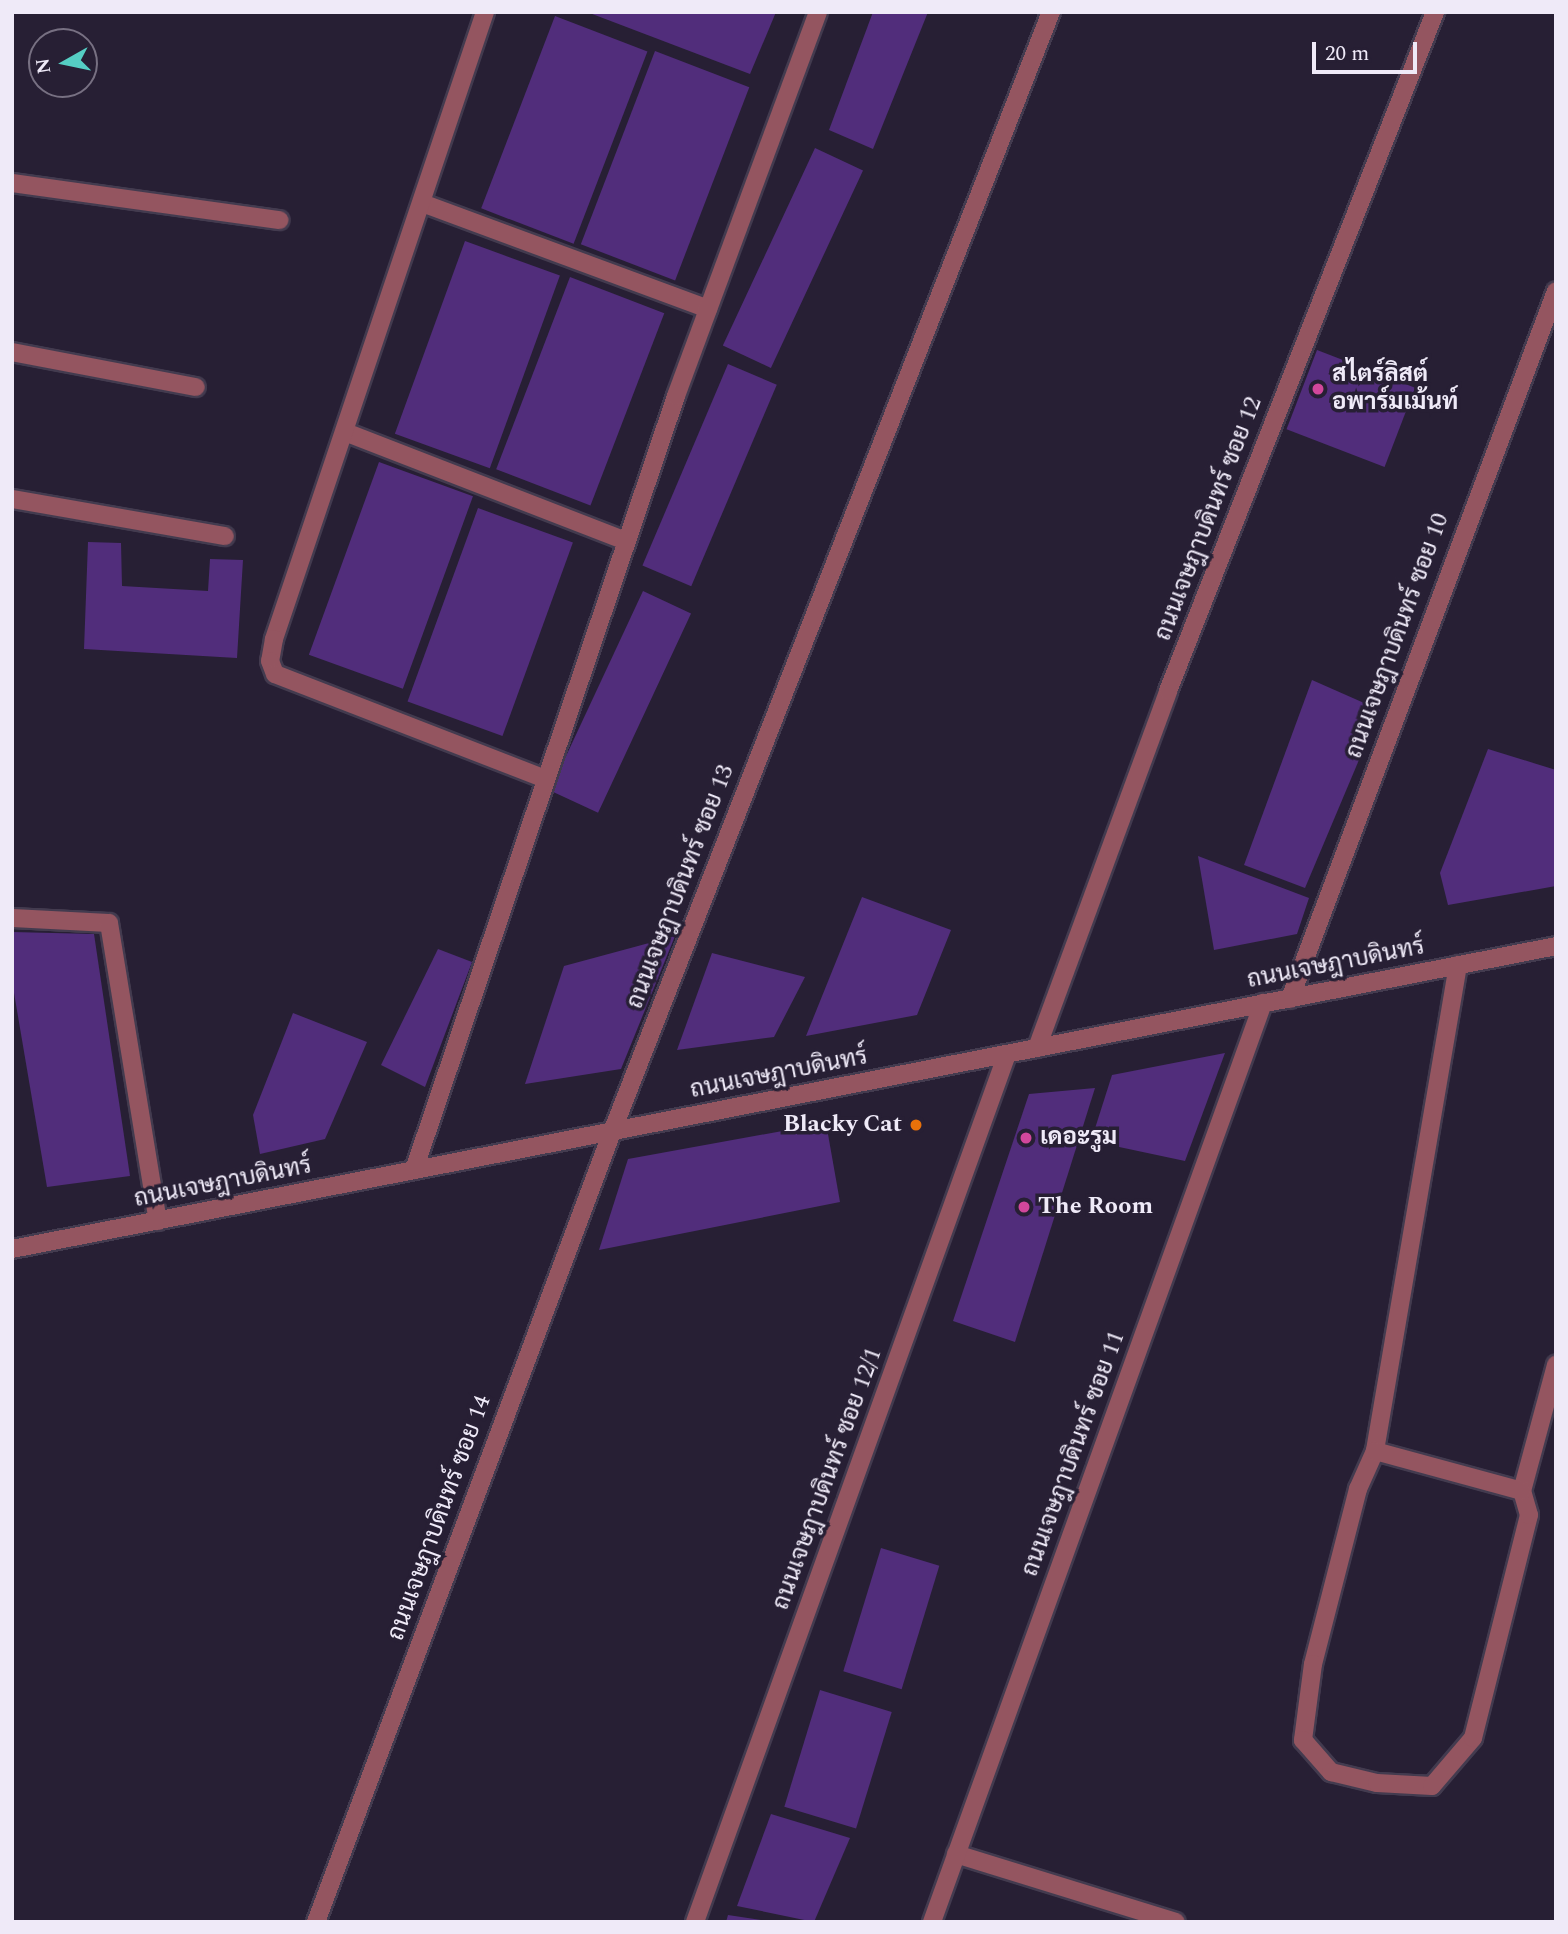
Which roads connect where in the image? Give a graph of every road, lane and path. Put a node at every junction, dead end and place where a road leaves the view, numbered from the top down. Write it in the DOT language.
graph roads {
  1 [pos="485,12"];
  2 [pos="818,12"];
  3 [pos="1051,12"];
  4 [pos="1435,12"];
  5 [pos="12,183"];
  6 [pos="422,203"];
  7 [pos="279,220"];
  8 [pos="1556,291"];
  9 [pos="708,309"];
  10 [pos="12,352"];
  11 [pos="196,387"];
  12 [pos="345,432"];
  13 [pos="12,499"];
  14 [pos="225,536"];
  15 [pos="626,541"];
  16 [pos="543,778"];
  17 [pos="12,918"];
  18 [pos="1556,946"];
  19 [pos="1458,965"];
  20 [pos="1290,999"];
  21 [pos="1263,1003"];
  22 [pos="1037,1048"];
  23 [pos="1007,1054"];
  24 [pos="612,1132"];
  25 [pos="414,1170"];
  26 [pos="158,1221"];
  27 [pos="12,1249"];
  28 [pos="1556,1365"];
  29 [pos="1375,1451"];
  30 [pos="1522,1491"];
  31 [pos="956,1854"];
  32 [pos="316,1922"];
  33 [pos="695,1922"];
  34 [pos="932,1922"];
  35 [pos="1176,1922"];
  1 -- 6 [label="street"];
  2 -- 9 [label="street"];
  3 -- 24 [label="street, ถนนเจษฎาบดินทร์ ซอย 13"];
  4 -- 22 [label="street, ถนนเจษฎาบดินทร์ ซอย 12"];
  5 -- 7 [label="street"];
  6 -- 9 [label="street"];
  6 -- 12 [label="street"];
  8 -- 20 [label="street, ถนนเจษฎาบดินทร์ ซอย 10"];
  9 -- 15 [label="street"];
  10 -- 11 [label="street"];
  12 -- 15 [label="street"];
  12 -- 16 [label="street"];
  13 -- 14 [label="street"];
  15 -- 16 [label="street"];
  16 -- 25 [label="street"];
  17 -- 26 [label="street"];
  18 -- 19 [label="street, ถนนเจษฎาบดินทร์"];
  19 -- 20 [label="street, ถนนเจษฎาบดินทร์"];
  19 -- 29 [label="street"];
  20 -- 21 [label="street, ถนนเจษฎาบดินทร์"];
  21 -- 22 [label="street, ถนนเจษฎาบดินทร์"];
  21 -- 31 [label="street, ถนนเจษฎาบดินทร์ ซอย 11"];
  22 -- 23 [label="street, ถนนเจษฎาบดินทร์"];
  23 -- 24 [label="street, ถนนเจษฎาบดินทร์"];
  23 -- 33 [label="street, ถนนเจษฎาบดินทร์ ซอย 12/1"];
  24 -- 25 [label="street, ถนนเจษฎาบดินทร์"];
  24 -- 32 [label="street, ถนนเจษฎาบดินทร์ ซอย 14"];
  25 -- 26 [label="street, ถนนเจษฎาบดินทร์"];
  26 -- 27 [label="street, ถนนเจษฎาบดินทร์"];
  28 -- 30 [label="street"];
  29 -- 30 [label="street"];
  29 -- 30 [label="street"];
  31 -- 34 [label="street, ถนนเจษฎาบดินทร์ ซอย 11"];
  31 -- 35 [label="street"];
}
